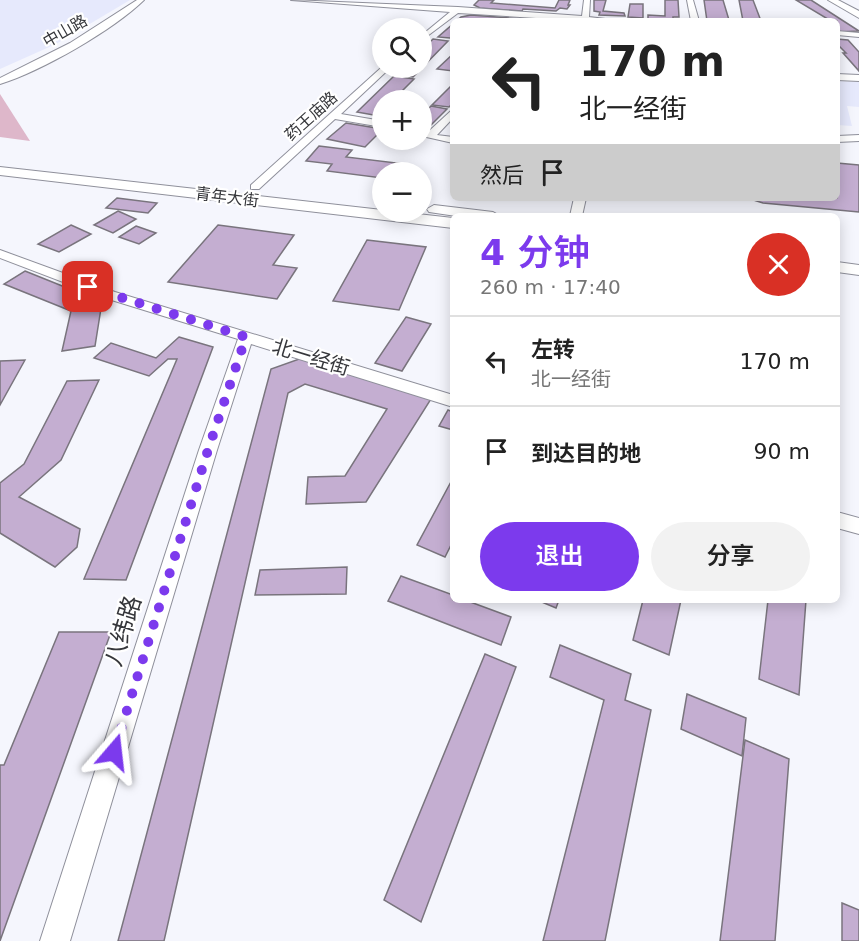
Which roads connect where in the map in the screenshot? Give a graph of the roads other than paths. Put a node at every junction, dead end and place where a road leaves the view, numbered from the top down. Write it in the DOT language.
graph roads {
  1 [pos="141,0"];
  2 [pos="294,0"];
  3 [pos="469,0"];
  4 [pos="587,0"];
  5 [pos="690,0"];
  6 [pos="832,0"];
  7 [pos="842,5"];
  8 [pos="859,10"];
  9 [pos="455,12"];
  10 [pos="859,15"];
  11 [pos="530,18"];
  12 [pos="585,18"];
  13 [pos="694,18"];
  14 [pos="432,30"];
  15 [pos="840,33"];
  16 [pos="859,35"];
  17 [pos="840,77"];
  18 [pos="375,78"];
  19 [pos="859,78"];
  20 [pos="0,81"];
  21 [pos="450,114"];
  22 [pos="334,116"];
  23 [pos="372,122"];
  24 [pos="432,129"];
  25 [pos="432,135"];
  26 [pos="859,138"];
  27 [pos="450,139"];
  28 [pos="840,139"];
  29 [pos="1,169"];
  30 [pos="255,187"];
  31 [pos="372,202"];
  32 [pos="432,208"];
  33 [pos="469,213"];
  34 [pos="450,223"];
  35 [pos="0,254"];
  36 [pos="840,254"];
  37 [pos="859,256"];
  38 [pos="840,267"];
  39 [pos="859,270"];
  40 [pos="246,337"];
  41 [pos="450,400"];
  42 [pos="840,521"];
  43 [pos="859,526"];
  44 [pos="55,941"];
  1 -- 20 [label="street, 中山路"];
  2 -- 9 [label="street"];
  3 -- 9 [label="street"];
  4 -- 12 [label="street"];
  5 -- 13 [label="street"];
  6 -- 7 [label="main road"];
  7 -- 8 [label="street"];
  7 -- 10 [label="main road"];
  9 -- 11 [label="street"];
  9 -- 14 [label="street"];
  15 -- 16 [label="street"];
  17 -- 19 [label="street"];
  18 -- 22 [label="street, 药王庙路"];
  21 -- 24 [label="street"];
  22 -- 23 [label="street"];
  22 -- 30 [label="street, 药王庙路"];
  25 -- 27 [label="street"];
  26 -- 28 [label="street"];
  29 -- 30 [label="main road, 青年大街"];
  29 -- 34 [label="main road, 青年大街"];
  30 -- 31 [label="main road, 青年大街"];
  32 -- 33 [label="main road"];
  35 -- 40 [label="street, 北一经街"];
  36 -- 37 [label="main road"];
  38 -- 39 [label="main road"];
  40 -- 41 [label="street, 北一经街"];
  40 -- 44 [label="street, 八纬路"];
  42 -- 43 [label="street"];
}
